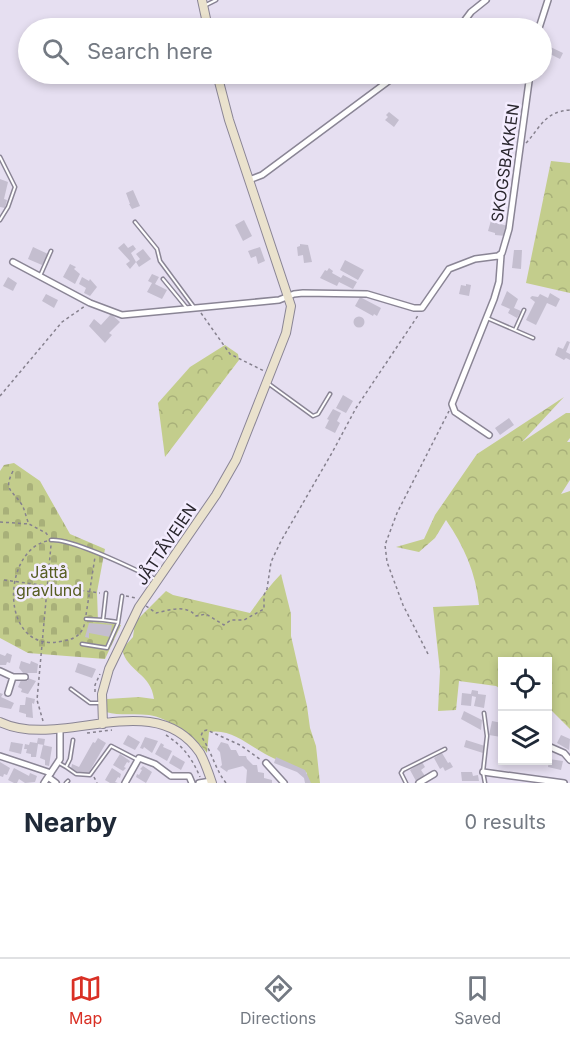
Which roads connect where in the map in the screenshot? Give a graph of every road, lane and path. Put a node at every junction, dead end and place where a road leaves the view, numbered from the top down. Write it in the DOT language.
graph roads {
  1 [pos="216,0"];
  2 [pos="486,0"];
  3 [pos="548,0"];
  4 [pos="203,3"];
  5 [pos="206,18"];
  6 [pos="466,18"];
  7 [pos="542,18"];
  8 [pos="220,84"];
  9 [pos="385,84"];
  10 [pos="529,84"];
  11 [pos="570,110"];
  12 [pos="521,144"];
  13 [pos="0,157"];
  14 [pos="249,180"];
  15 [pos="0,220"];
  16 [pos="135,222"];
  17 [pos="51,252"];
  18 [pos="501,255"];
  19 [pos="13,262"];
  20 [pos="40,276"];
  21 [pos="163,279"];
  22 [pos="288,297"];
  23 [pos="90,303"];
  24 [pos="196,308"];
  25 [pos="422,308"];
  26 [pos="188,310"];
  27 [pos="524,310"];
  28 [pos="488,318"];
  29 [pos="515,330"];
  30 [pos="533,338"];
  31 [pos="270,374"];
  32 [pos="267,383"];
  33 [pos="330,394"];
  34 [pos="0,396"];
  35 [pos="452,404"];
  36 [pos="489,435"];
  37 [pos="13,471"];
  38 [pos="0,522"];
  39 [pos="29,524"];
  40 [pos="51,540"];
  41 [pos="27,547"];
  42 [pos="96,553"];
  43 [pos="157,581"];
  44 [pos="47,586"];
  45 [pos="1,587"];
  46 [pos="90,592"];
  47 [pos="106,593"];
  48 [pos="122,596"];
  49 [pos="140,601"];
  50 [pos="86,619"];
  51 [pos="103,620"];
  52 [pos="118,622"];
  53 [pos="23,635"];
  54 [pos="42,642"];
  55 [pos="82,644"];
  56 [pos="428,654"];
  57 [pos="0,671"];
  58 [pos="13,676"];
  59 [pos="25,676"];
  60 [pos="71,690"];
  61 [pos="8,693"];
  62 [pos="102,703"];
  63 [pos="484,713"];
  64 [pos="0,722"];
  65 [pos="103,724"];
  66 [pos="45,725"];
  67 [pos="60,728"];
  68 [pos="114,730"];
  69 [pos="160,731"];
  70 [pos="89,733"];
  71 [pos="73,740"];
  72 [pos="552,748"];
  73 [pos="445,749"];
  74 [pos="0,756"];
  75 [pos="138,760"];
  76 [pos="570,760"];
  77 [pos="58,762"];
  78 [pos="266,763"];
  79 [pos="66,767"];
  80 [pos="483,772"];
  81 [pos="91,774"];
  82 [pos="435,774"];
  83 [pos="49,775"];
  84 [pos="212,782"];
  85 [pos="44,783"];
  86 [pos="56,783"];
  87 [pos="97,783"];
  88 [pos="125,783"];
  89 [pos="192,783"];
  90 [pos="201,783"];
  91 [pos="226,783"];
  92 [pos="284,783"];
  93 [pos="406,783"];
  94 [pos="419,783"];
  95 [pos="485,783"];
  96 [pos="564,783"];
  1 -- 4 [label="lane"];
  2 -- 6 [label="street"];
  3 -- 7 [label="street"];
  4 -- 5 [label="main road"];
  8 -- 14 [label="main road, JÅTTÅVEIEN"];
  9 -- 14 [label="street"];
  10 -- 12 [label="street, SKOGSBAKKEN"];
  11 -- 12 [label="path"];
  12 -- 18 [label="street, SKOGSBAKKEN"];
  13 -- 15 [label="lane"];
  14 -- 22 [label="main road, JÅTTÅVEIEN"];
  16 -- 24 [label="lane"];
  17 -- 20 [label="lane"];
  18 -- 25 [label="street"];
  18 -- 28 [label="street, SKOGSBAKKEN"];
  19 -- 20 [label="street"];
  20 -- 23 [label="street"];
  21 -- 26 [label="lane"];
  22 -- 24 [label="street"];
  22 -- 25 [label="street"];
  22 -- 31 [label="main road, JÅTTÅVEIEN"];
  23 -- 26 [label="street"];
  23 -- 34 [label="path"];
  24 -- 26 [label="street"];
  24 -- 31 [label="path"];
  25 -- 49 [label="path"];
  27 -- 29 [label="lane"];
  28 -- 29 [label="lane"];
  28 -- 35 [label="street, SKOGSBAKKEN"];
  29 -- 30 [label="lane"];
  31 -- 32 [label="main road, JÅTTÅVEIEN"];
  32 -- 33 [label="lane"];
  32 -- 43 [label="main road, JÅTTÅVEIEN"];
  35 -- 36 [label="street"];
  35 -- 56 [label="path"];
  37 -- 39 [label="path"];
  38 -- 39 [label="path"];
  39 -- 40 [label="path"];
  40 -- 41 [label="path"];
  40 -- 42 [label="lane"];
  40 -- 44 [label="path"];
  42 -- 43 [label="lane"];
  42 -- 46 [label="path"];
  43 -- 49 [label="main road, JÅTTÅVEIEN"];
  44 -- 45 [label="path"];
  44 -- 46 [label="path"];
  44 -- 54 [label="path"];
  46 -- 47 [label="path"];
  46 -- 50 [label="path"];
  47 -- 51 [label="lane"];
  48 -- 49 [label="path"];
  48 -- 52 [label="lane"];
  49 -- 62 [label="main road, JÅTTÅVEIEN"];
  50 -- 51 [label="lane"];
  50 -- 54 [label="path"];
  51 -- 52 [label="lane"];
  52 -- 55 [label="lane"];
  53 -- 54 [label="path"];
  54 -- 66 [label="path"];
  57 -- 58 [label="street"];
  58 -- 59 [label="street"];
  58 -- 61 [label="street"];
  60 -- 62 [label="lane"];
  62 -- 65 [label="main road, JÅTTÅVEIEN"];
  63 -- 80 [label="lane"];
  64 -- 67 [label="main road"];
  65 -- 67 [label="main road"];
  65 -- 84 [label="main road"];
  67 -- 77 [label="street"];
  68 -- 70 [label="path"];
  69 -- 90 [label="path"];
  71 -- 79 [label="lane"];
  72 -- 76 [label="street"];
  73 -- 93 [label="lane"];
  74 -- 83 [label="street"];
  75 -- 81 [label="lane"];
  75 -- 88 [label="street"];
  75 -- 89 [label="street"];
  77 -- 79 [label="lane"];
  77 -- 83 [label="street"];
  78 -- 91 [label="path"];
  78 -- 92 [label="street"];
  79 -- 81 [label="lane"];
  80 -- 95 [label="lane"];
  80 -- 96 [label="street"];
  81 -- 87 [label="path"];
  82 -- 94 [label="street"];
  83 -- 85 [label="street"];
  83 -- 86 [label="street"];
  84 -- 90 [label="street"];
}
